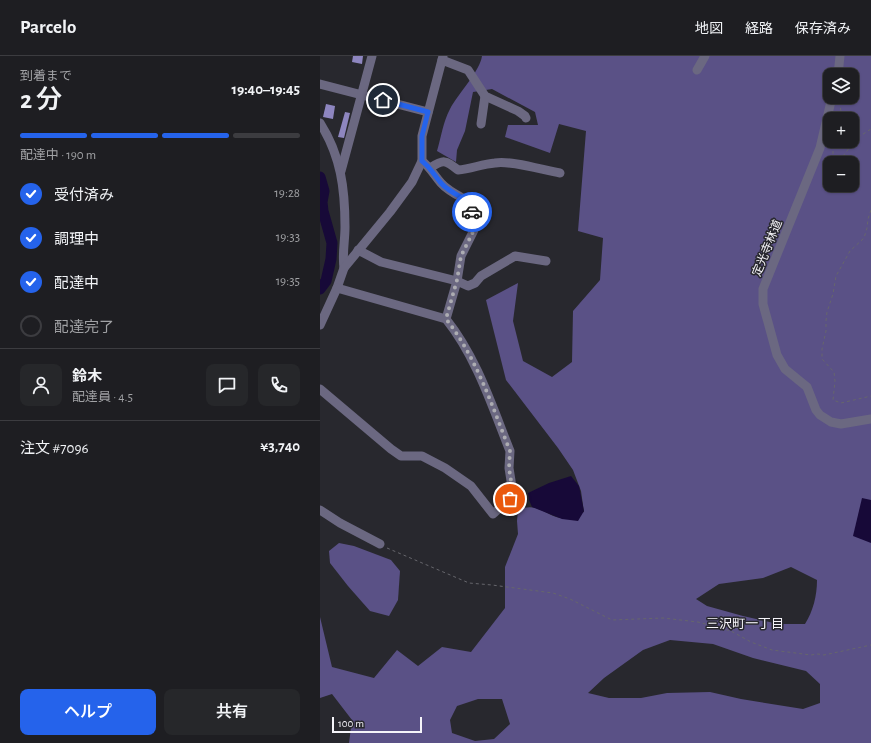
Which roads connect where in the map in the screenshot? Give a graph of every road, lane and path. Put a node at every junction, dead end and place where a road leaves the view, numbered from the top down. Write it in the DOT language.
graph roads {
  1 [pos="372,56"];
  2 [pos="705,56"];
  3 [pos="840,56"];
  4 [pos="443,58"];
  5 [pos="839,68"];
  6 [pos="698,70"];
  7 [pos="320,84"];
  8 [pos="361,95"];
  9 [pos="485,96"];
  10 [pos="830,104"];
  11 [pos="428,112"];
  12 [pos="526,118"];
  13 [pos="320,123"];
  14 [pos="481,124"];
  15 [pos="871,129"];
  16 [pos="859,137"];
  17 [pos="833,148"];
  18 [pos="849,148"];
  19 [pos="422,161"];
  20 [pos="430,168"];
  21 [pos="341,171"];
  22 [pos="560,173"];
  23 [pos="871,210"];
  24 [pos="358,250"];
  25 [pos="546,261"];
  26 [pos="344,268"];
  27 [pos="457,280"];
  28 [pos="337,288"];
  29 [pos="446,319"];
  30 [pos="320,326"];
  31 [pos="320,389"];
  32 [pos="871,396"];
  33 [pos="871,419"];
  34 [pos="320,510"];
  35 [pos="380,544"];
  36 [pos="871,645"];
  1 -- 8 [label="street"];
  2 -- 6 [label="street"];
  3 -- 5 [label="street"];
  4 -- 9 [label="street"];
  4 -- 11 [label="street"];
  7 -- 8 [label="street"];
  8 -- 11 [label="street"];
  8 -- 21 [label="street"];
  9 -- 12 [label="street"];
  9 -- 14 [label="street"];
  10 -- 33 [label="street, 定光寺林道"];
  11 -- 19 [label="street"];
  13 -- 21 [label="street"];
  15 -- 16 [label="path"];
  17 -- 18 [label="path"];
  19 -- 20 [label="street"];
  19 -- 24 [label="street"];
  20 -- 22 [label="street"];
  20 -- 27 [label="street"];
  21 -- 26 [label="street"];
  23 -- 32 [label="path"];
  24 -- 26 [label="street"];
  24 -- 27 [label="street"];
  25 -- 27 [label="street"];
  26 -- 28 [label="street"];
  27 -- 29 [label="street"];
  28 -- 29 [label="street"];
  28 -- 30 [label="street"];
  29 -- 31 [label="street"];
  34 -- 35 [label="street"];
  35 -- 36 [label="path"];
}
